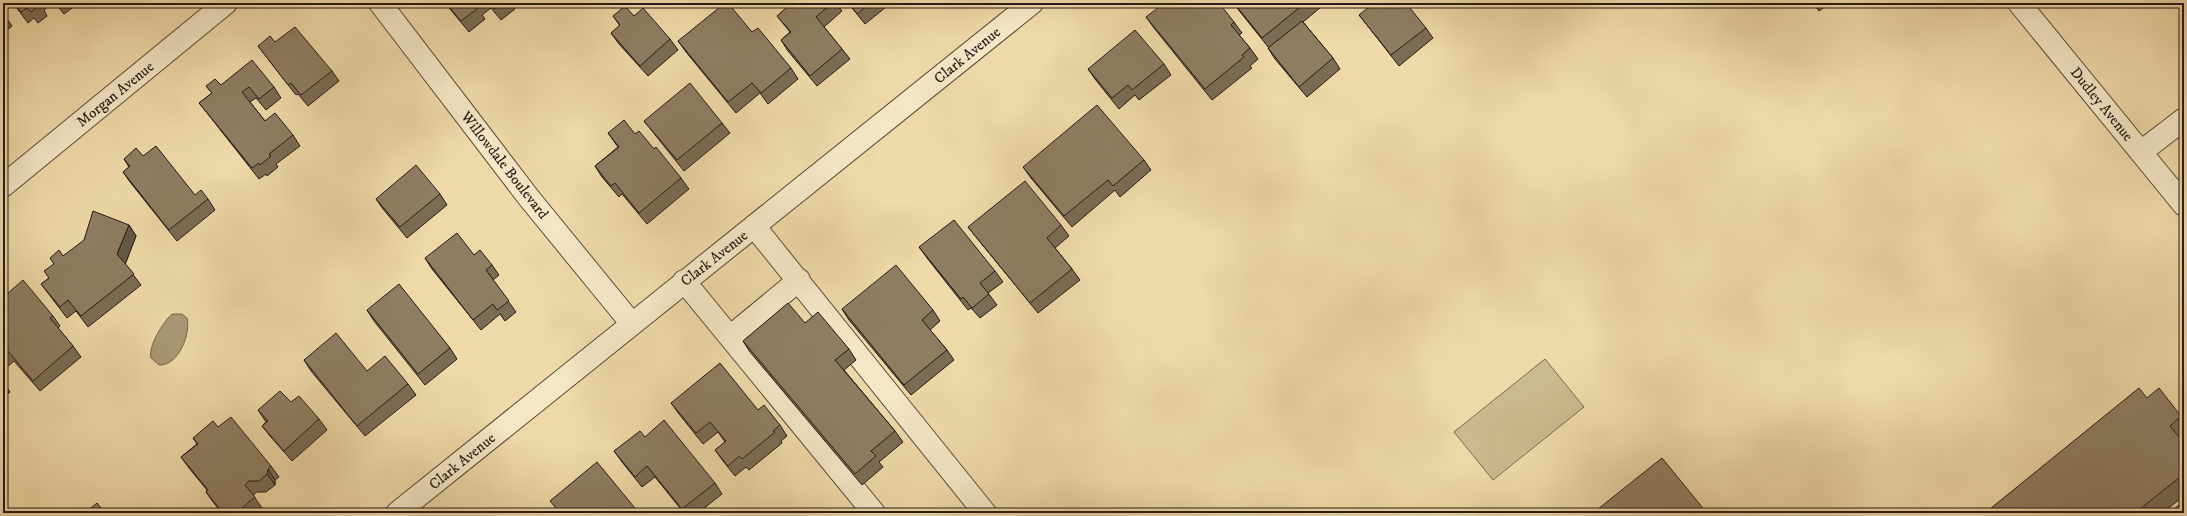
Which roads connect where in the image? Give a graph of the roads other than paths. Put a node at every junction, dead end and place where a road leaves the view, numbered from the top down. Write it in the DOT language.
graph roads {
  1 [pos="226,3"];
  2 [pos="380,3"];
  3 [pos="1032,3"];
  4 [pos="2019,3"];
  5 [pos="2184,119"];
  6 [pos="2141,152"];
  7 [pos="3,186"];
  8 [pos="2184,205"];
  9 [pos="754,226"];
  10 [pos="799,280"];
  11 [pos="684,281"];
  12 [pos="632,324"];
  13 [pos="730,337"];
  14 [pos="397,513"];
  15 [pos="874,513"];
  16 [pos="985,513"];
  1 -- 7 [label="street, Morgan Avenue"];
  2 -- 12 [label="street, Willowdale Boulevard"];
  3 -- 9 [label="street, Clark Avenue"];
  4 -- 6 [label="street, Dudley Avenue"];
  5 -- 6 [label="street"];
  6 -- 8 [label="street, Dudley Avenue"];
  9 -- 10 [label="street"];
  9 -- 11 [label="street, Clark Avenue"];
  10 -- 13 [label="street"];
  10 -- 16 [label="street"];
  11 -- 12 [label="street, Clark Avenue"];
  11 -- 13 [label="street"];
  12 -- 14 [label="street, Clark Avenue"];
  13 -- 15 [label="street"];
}
